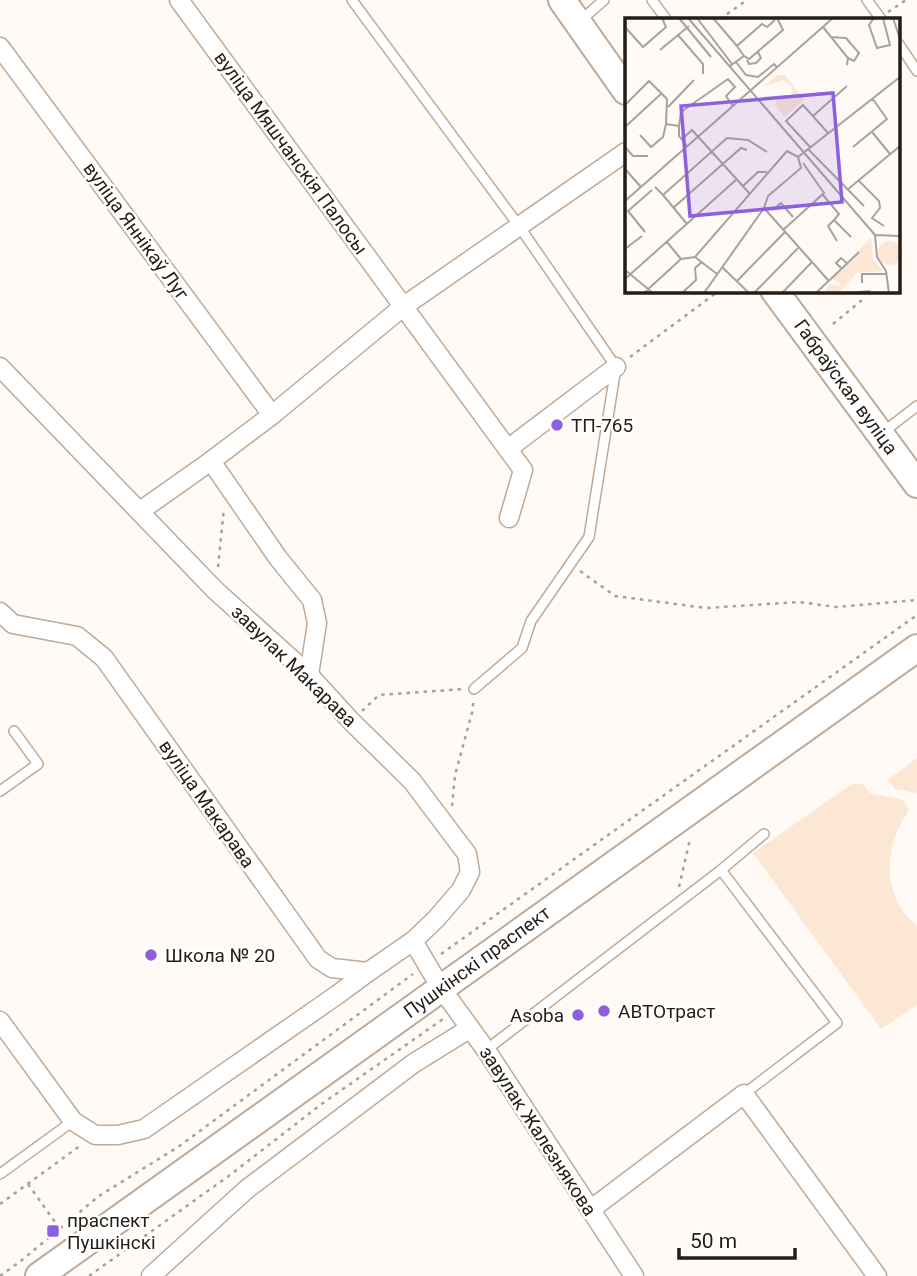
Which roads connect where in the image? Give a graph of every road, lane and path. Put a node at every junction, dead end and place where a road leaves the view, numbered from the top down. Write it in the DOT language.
graph roads {
  1 [pos="179,0"];
  2 [pos="352,0"];
  3 [pos="562,0"];
  4 [pos="604,0"];
  5 [pos="652,0"];
  6 [pos="747,0"];
  7 [pos="867,0"];
  8 [pos="906,0"];
  9 [pos="665,18"];
  10 [pos="721,18"];
  11 [pos="880,18"];
  12 [pos="579,23"];
  13 [pos="900,46"];
  14 [pos="0,47"];
  15 [pos="917,71"];
  16 [pos="625,90"];
  17 [pos="625,153"];
  18 [pos="519,226"];
  19 [pos="717,292"];
  20 [pos="775,292"];
  21 [pos="862,300"];
  22 [pos="404,306"];
  23 [pos="833,324"];
  24 [pos="0,367"];
  25 [pos="616,367"];
  26 [pos="917,406"];
  27 [pos="272,415"];
  28 [pos="881,434"];
  29 [pos="509,448"];
  30 [pos="211,461"];
  31 [pos="226,483"];
  32 [pos="917,484"];
  33 [pos="140,510"];
  34 [pos="509,518"];
  35 [pos="570,564"];
  36 [pos="215,590"];
  37 [pos="917,600"];
  38 [pos="917,615"];
  39 [pos="4,623"];
  40 [pos="917,648"];
  41 [pos="309,675"];
  42 [pos="474,689"];
  43 [pos="351,721"];
  44 [pos="14,731"];
  45 [pos="0,791"];
  46 [pos="449,830"];
  47 [pos="764,834"];
  48 [pos="690,839"];
  49 [pos="720,870"];
  50 [pos="676,903"];
  51 [pos="412,941"];
  52 [pos="426,965"];
  53 [pos="368,972"];
  54 [pos="440,988"];
  55 [pos="456,1010"];
  56 [pos="0,1021"];
  57 [pos="469,1029"];
  58 [pos="486,1050"];
  59 [pos="744,1094"];
  60 [pos="73,1121"];
  61 [pos="95,1135"];
  62 [pos="0,1174"];
  63 [pos="28,1184"];
  64 [pos="0,1204"];
  65 [pos="590,1210"];
  66 [pos="60,1229"];
  67 [pos="0,1276"];
  68 [pos="39,1276"];
  69 [pos="89,1276"];
  70 [pos="151,1276"];
  71 [pos="634,1276"];
  72 [pos="877,1276"];
  1 -- 22 [label="street, вуліца Мяшчанскія Палосы"];
  2 -- 18 [label="lane"];
  3 -- 12 [label="main road"];
  4 -- 12 [label="lane"];
  5 -- 9 [label="lane"];
  6 -- 10 [label="path"];
  7 -- 11 [label="lane"];
  8 -- 11 [label="path"];
  12 -- 16 [label="main road"];
  13 -- 15 [label="lane"];
  14 -- 27 [label="street, вуліца Яннікаў Луг"];
  17 -- 18 [label="street"];
  18 -- 22 [label="street"];
  18 -- 25 [label="lane"];
  19 -- 25 [label="path"];
  20 -- 28 [label="main road, Габраўская вуліца"];
  21 -- 23 [label="path"];
  22 -- 27 [label="street"];
  22 -- 29 [label="street, вуліца Мяшчанскія Палосы"];
  24 -- 33 [label="street, завулак Макарава"];
  25 -- 29 [label="street"];
  25 -- 35 [label="lane"];
  26 -- 28 [label="lane"];
  27 -- 30 [label="street"];
  28 -- 32 [label="main road, Габраўская вуліца"];
  29 -- 34 [label="street, вуліца Мяшчанскія Палосы"];
  30 -- 31 [label="street"];
  30 -- 33 [label="street"];
  31 -- 36 [label="path"];
  31 -- 41 [label="street"];
  33 -- 36 [label="street, завулак Макарава"];
  35 -- 37 [label="path"];
  35 -- 42 [label="lane"];
  36 -- 41 [label="street, завулак Макарава"];
  38 -- 52 [label="path"];
  39 -- 53 [label="street, вуліца Макарава"];
  40 -- 54 [label="main road, Пушкінскі праспект"];
  41 -- 43 [label="street, завулак Макарава"];
  42 -- 43 [label="path"];
  42 -- 46 [label="path"];
  43 -- 46 [label="street, завулак Макарава"];
  44 -- 45 [label="lane"];
  46 -- 51 [label="street, завулак Макарава"];
  47 -- 49 [label="lane"];
  48 -- 50 [label="path"];
  49 -- 50 [label="lane"];
  49 -- 59 [label="lane"];
  50 -- 58 [label="lane"];
  51 -- 52 [label="street"];
  51 -- 53 [label="street"];
  52 -- 54 [label="street"];
  52 -- 66 [label="path"];
  53 -- 61 [label="street"];
  54 -- 55 [label="street, завулак Жалезнякова"];
  54 -- 68 [label="main road, Пушкінскі праспект"];
  55 -- 57 [label="street, завулак Жалезнякова"];
  55 -- 69 [label="path"];
  56 -- 60 [label="street"];
  57 -- 58 [label="street, завулак Жалезнякова"];
  57 -- 70 [label="street"];
  58 -- 65 [label="street, завулак Жалезнякова"];
  59 -- 65 [label="street"];
  59 -- 72 [label="street"];
  60 -- 61 [label="street"];
  60 -- 62 [label="lane"];
  61 -- 63 [label="path"];
  63 -- 64 [label="path"];
  63 -- 66 [label="path"];
  65 -- 71 [label="street, завулак Жалезнякова"];
  66 -- 67 [label="path"];
}
